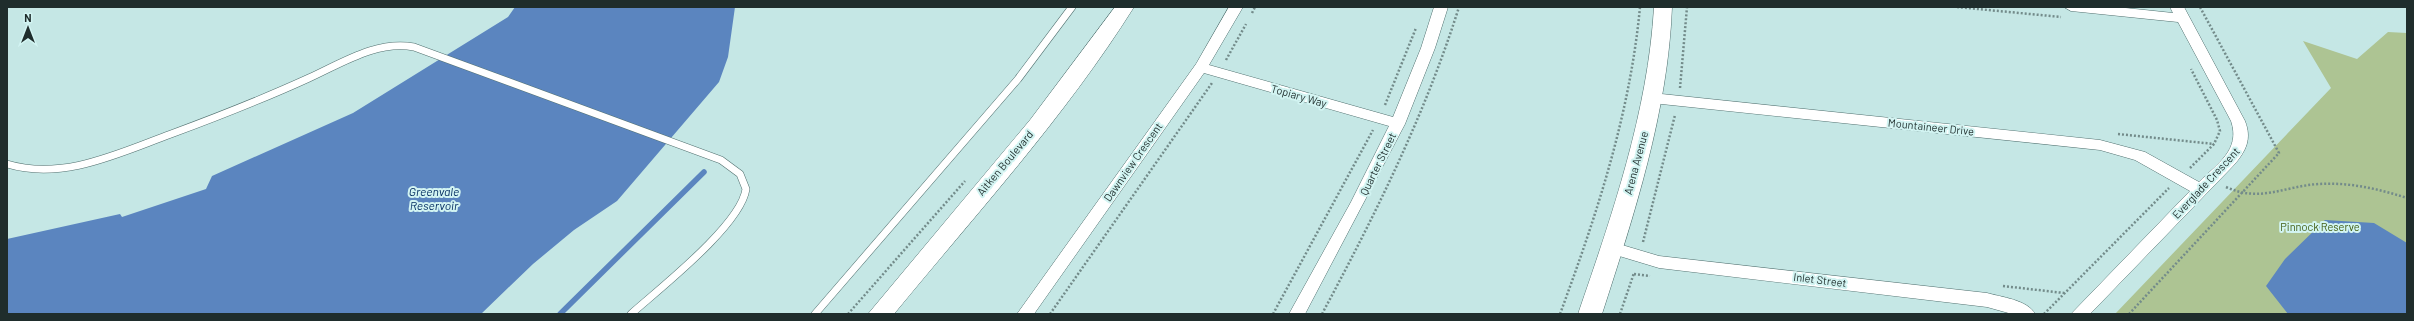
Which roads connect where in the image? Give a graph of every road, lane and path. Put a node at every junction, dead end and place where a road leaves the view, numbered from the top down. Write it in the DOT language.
graph roads {
  1 [pos="1072,7"];
  2 [pos="1125,7"];
  3 [pos="1236,7"];
  4 [pos="1254,7"];
  5 [pos="1441,7"];
  6 [pos="1459,7"];
  7 [pos="1640,7"];
  8 [pos="1663,7"];
  9 [pos="1687,7"];
  10 [pos="2071,7"];
  11 [pos="2180,12"];
  12 [pos="1418,22"];
  13 [pos="1201,67"];
  14 [pos="1219,72"];
  15 [pos="1652,98"];
  16 [pos="1678,100"];
  17 [pos="1379,119"];
  18 [pos="1398,124"];
  19 [pos="7,164"];
  20 [pos="968,177"];
  21 [pos="2206,185"];
  22 [pos="2407,198"];
  23 [pos="1612,248"];
  24 [pos="1639,257"];
  25 [pos="631,314"];
  26 [pos="815,314"];
  27 [pos="848,314"];
  28 [pos="880,314"];
  29 [pos="1025,314"];
  30 [pos="1050,314"];
  31 [pos="1273,314"];
  32 [pos="1297,314"];
  33 [pos="1322,314"];
  34 [pos="1560,314"];
  35 [pos="1590,314"];
  36 [pos="1620,314"];
  37 [pos="2027,314"];
  38 [pos="2079,314"];
  1 -- 26 [label="lane"];
  2 -- 28 [label="main road, Aitken Boulevard"];
  3 -- 13 [label="street, Dawnview Crescent"];
  4 -- 14 [label="path"];
  5 -- 18 [label="street, Quarter Street"];
  6 -- 33 [label="path"];
  7 -- 34 [label="path"];
  8 -- 15 [label="main road, Arena Avenue"];
  9 -- 16 [label="path"];
  10 -- 11 [label="street"];
  11 -- 21 [label="street, Everglade Crescent"];
  12 -- 17 [label="path"];
  13 -- 14 [label="street, Topiary Way"];
  13 -- 29 [label="street, Dawnview Crescent"];
  14 -- 17 [label="street, Topiary Way"];
  14 -- 30 [label="path"];
  15 -- 16 [label="street, Mountaineer Drive"];
  15 -- 23 [label="main road, Arena Avenue"];
  16 -- 21 [label="street, Mountaineer Drive"];
  16 -- 24 [label="path"];
  17 -- 18 [label="street, Topiary Way"];
  17 -- 31 [label="path"];
  18 -- 32 [label="street, Quarter Street"];
  19 -- 25 [label="lane"];
  20 -- 27 [label="path"];
  21 -- 22 [label="path"];
  21 -- 38 [label="street, Everglade Crescent"];
  23 -- 24 [label="street, Inlet Street"];
  23 -- 35 [label="main road, Arena Avenue"];
  24 -- 36 [label="path"];
  24 -- 37 [label="street, Inlet Street"];
}
